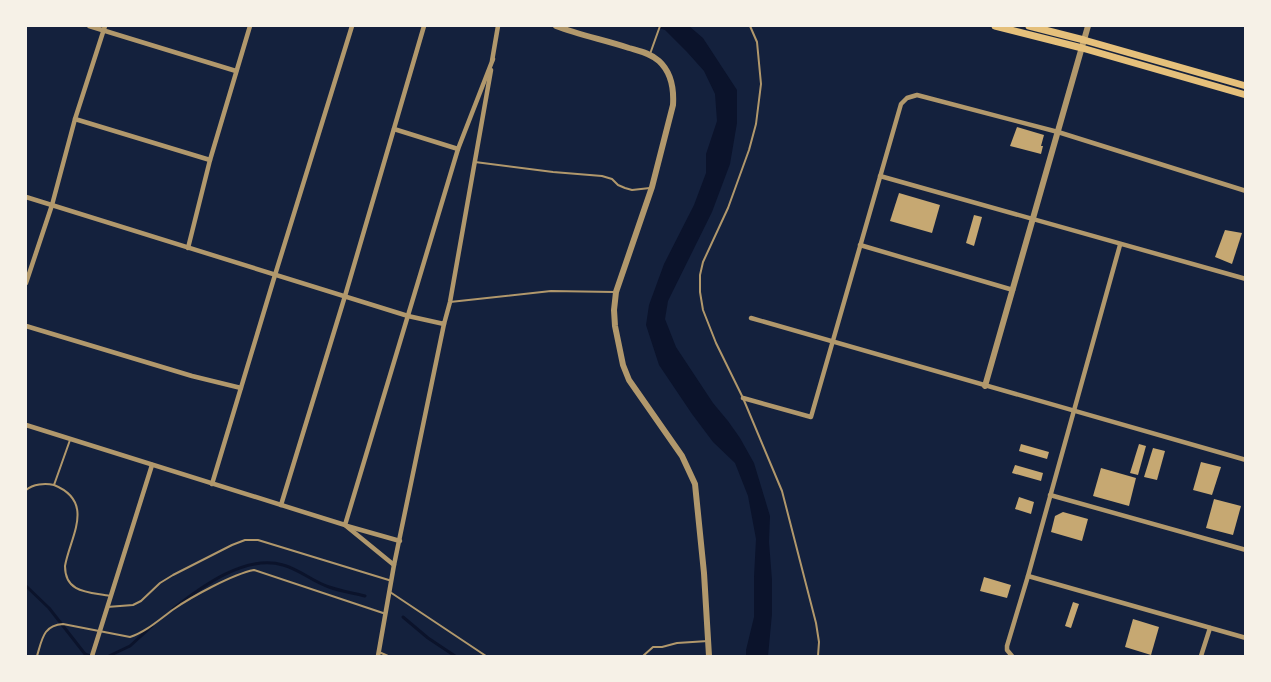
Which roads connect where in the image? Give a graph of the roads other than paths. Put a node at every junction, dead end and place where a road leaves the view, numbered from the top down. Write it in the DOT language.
graph roads {
  1 [pos="89,26"];
  2 [pos="250,26"];
  3 [pos="352,26"];
  4 [pos="424,26"];
  5 [pos="498,26"];
  6 [pos="556,26"];
  7 [pos="660,26"];
  8 [pos="750,26"];
  9 [pos="995,26"];
  10 [pos="1029,26"];
  11 [pos="1088,26"];
  12 [pos="104,28"];
  13 [pos="1084,40"];
  14 [pos="1082,48"];
  15 [pos="650,54"];
  16 [pos="493,59"];
  17 [pos="236,71"];
  18 [pos="1245,86"];
  19 [pos="1245,95"];
  20 [pos="75,118"];
  21 [pos="394,129"];
  22 [pos="1058,132"];
  23 [pos="458,149"];
  24 [pos="210,160"];
  25 [pos="474,162"];
  26 [pos="880,176"];
  27 [pos="652,188"];
  28 [pos="1245,190"];
  29 [pos="26,197"];
  30 [pos="52,205"];
  31 [pos="1033,220"];
  32 [pos="860,245"];
  33 [pos="1120,245"];
  34 [pos="188,248"];
  35 [pos="275,274"];
  36 [pos="1245,279"];
  37 [pos="26,283"];
  38 [pos="1013,290"];
  39 [pos="616,292"];
  40 [pos="345,296"];
  41 [pos="450,302"];
  42 [pos="408,316"];
  43 [pos="751,318"];
  44 [pos="444,324"];
  45 [pos="26,326"];
  46 [pos="832,342"];
  47 [pos="985,386"];
  48 [pos="241,388"];
  49 [pos="743,398"];
  50 [pos="1074,411"];
  51 [pos="26,426"];
  52 [pos="70,440"];
  53 [pos="1245,460"];
  54 [pos="152,465"];
  55 [pos="212,484"];
  56 [pos="54,485"];
  57 [pos="26,490"];
  58 [pos="1050,495"];
  59 [pos="281,505"];
  60 [pos="345,525"];
  61 [pos="400,541"];
  62 [pos="1245,550"];
  63 [pos="394,565"];
  64 [pos="1028,576"];
  65 [pos="392,581"];
  66 [pos="390,592"];
  67 [pos="110,596"];
  68 [pos="107,607"];
  69 [pos="386,614"];
  70 [pos="1210,628"];
  71 [pos="100,631"];
  72 [pos="1245,638"];
  73 [pos="709,641"];
  74 [pos="709,653"];
  75 [pos="378,654"];
  76 [pos="1010,655"];
  77 [pos="37,657"];
  78 [pos="92,657"];
  79 [pos="387,657"];
  80 [pos="486,657"];
  81 [pos="643,657"];
  82 [pos="818,657"];
  83 [pos="1201,657"];
  1 -- 12 [label="street"];
  2 -- 17 [label="street"];
  3 -- 35 [label="street"];
  4 -- 21 [label="street"];
  5 -- 16 [label="street"];
  6 -- 15 [label="street"];
  7 -- 15 [label="lane"];
  8 -- 49 [label="lane"];
  9 -- 14 [label="main road"];
  10 -- 13 [label="main road"];
  11 -- 13 [label="street"];
  12 -- 17 [label="street"];
  12 -- 20 [label="street"];
  13 -- 14 [label="street"];
  13 -- 18 [label="main road"];
  14 -- 19 [label="main road"];
  14 -- 22 [label="street"];
  15 -- 27 [label="street"];
  16 -- 23 [label="street"];
  16 -- 25 [label="street"];
  17 -- 24 [label="street"];
  20 -- 24 [label="street"];
  20 -- 30 [label="street"];
  21 -- 23 [label="street"];
  21 -- 40 [label="street"];
  22 -- 26 [label="street"];
  22 -- 28 [label="street"];
  22 -- 31 [label="street"];
  23 -- 42 [label="street"];
  24 -- 34 [label="street"];
  25 -- 27 [label="lane"];
  25 -- 41 [label="street"];
  26 -- 31 [label="street"];
  26 -- 32 [label="street"];
  27 -- 39 [label="street"];
  29 -- 30 [label="street"];
  30 -- 34 [label="street"];
  30 -- 37 [label="street"];
  31 -- 33 [label="street"];
  31 -- 38 [label="street"];
  32 -- 38 [label="street"];
  32 -- 46 [label="street"];
  33 -- 36 [label="street"];
  33 -- 50 [label="street"];
  34 -- 35 [label="street"];
  35 -- 40 [label="street"];
  35 -- 48 [label="street"];
  38 -- 47 [label="street"];
  39 -- 41 [label="lane"];
  39 -- 73 [label="street"];
  40 -- 42 [label="street"];
  40 -- 59 [label="street"];
  41 -- 44 [label="street"];
  42 -- 44 [label="street"];
  42 -- 60 [label="street"];
  43 -- 46 [label="street"];
  44 -- 61 [label="street"];
  45 -- 48 [label="street"];
  46 -- 47 [label="street"];
  46 -- 49 [label="street"];
  47 -- 50 [label="street"];
  48 -- 55 [label="street"];
  49 -- 82 [label="lane"];
  50 -- 53 [label="street"];
  50 -- 58 [label="street"];
  51 -- 52 [label="street"];
  52 -- 54 [label="street"];
  52 -- 56 [label="lane"];
  54 -- 55 [label="street"];
  54 -- 67 [label="street"];
  55 -- 59 [label="street"];
  56 -- 57 [label="lane"];
  56 -- 67 [label="lane"];
  58 -- 62 [label="street"];
  58 -- 64 [label="street"];
  59 -- 60 [label="street"];
  60 -- 61 [label="street"];
  60 -- 63 [label="street"];
  61 -- 63 [label="street"];
  63 -- 65 [label="street"];
  64 -- 70 [label="street"];
  64 -- 76 [label="street"];
  65 -- 66 [label="street"];
  65 -- 68 [label="lane"];
  66 -- 69 [label="street"];
  66 -- 80 [label="lane"];
  67 -- 68 [label="street"];
  68 -- 71 [label="street"];
  69 -- 71 [label="lane"];
  69 -- 75 [label="street"];
  70 -- 72 [label="street"];
  70 -- 83 [label="street"];
  71 -- 77 [label="lane"];
  71 -- 78 [label="street"];
  73 -- 74 [label="street"];
  73 -- 81 [label="lane"];
  75 -- 79 [label="lane"];
}
